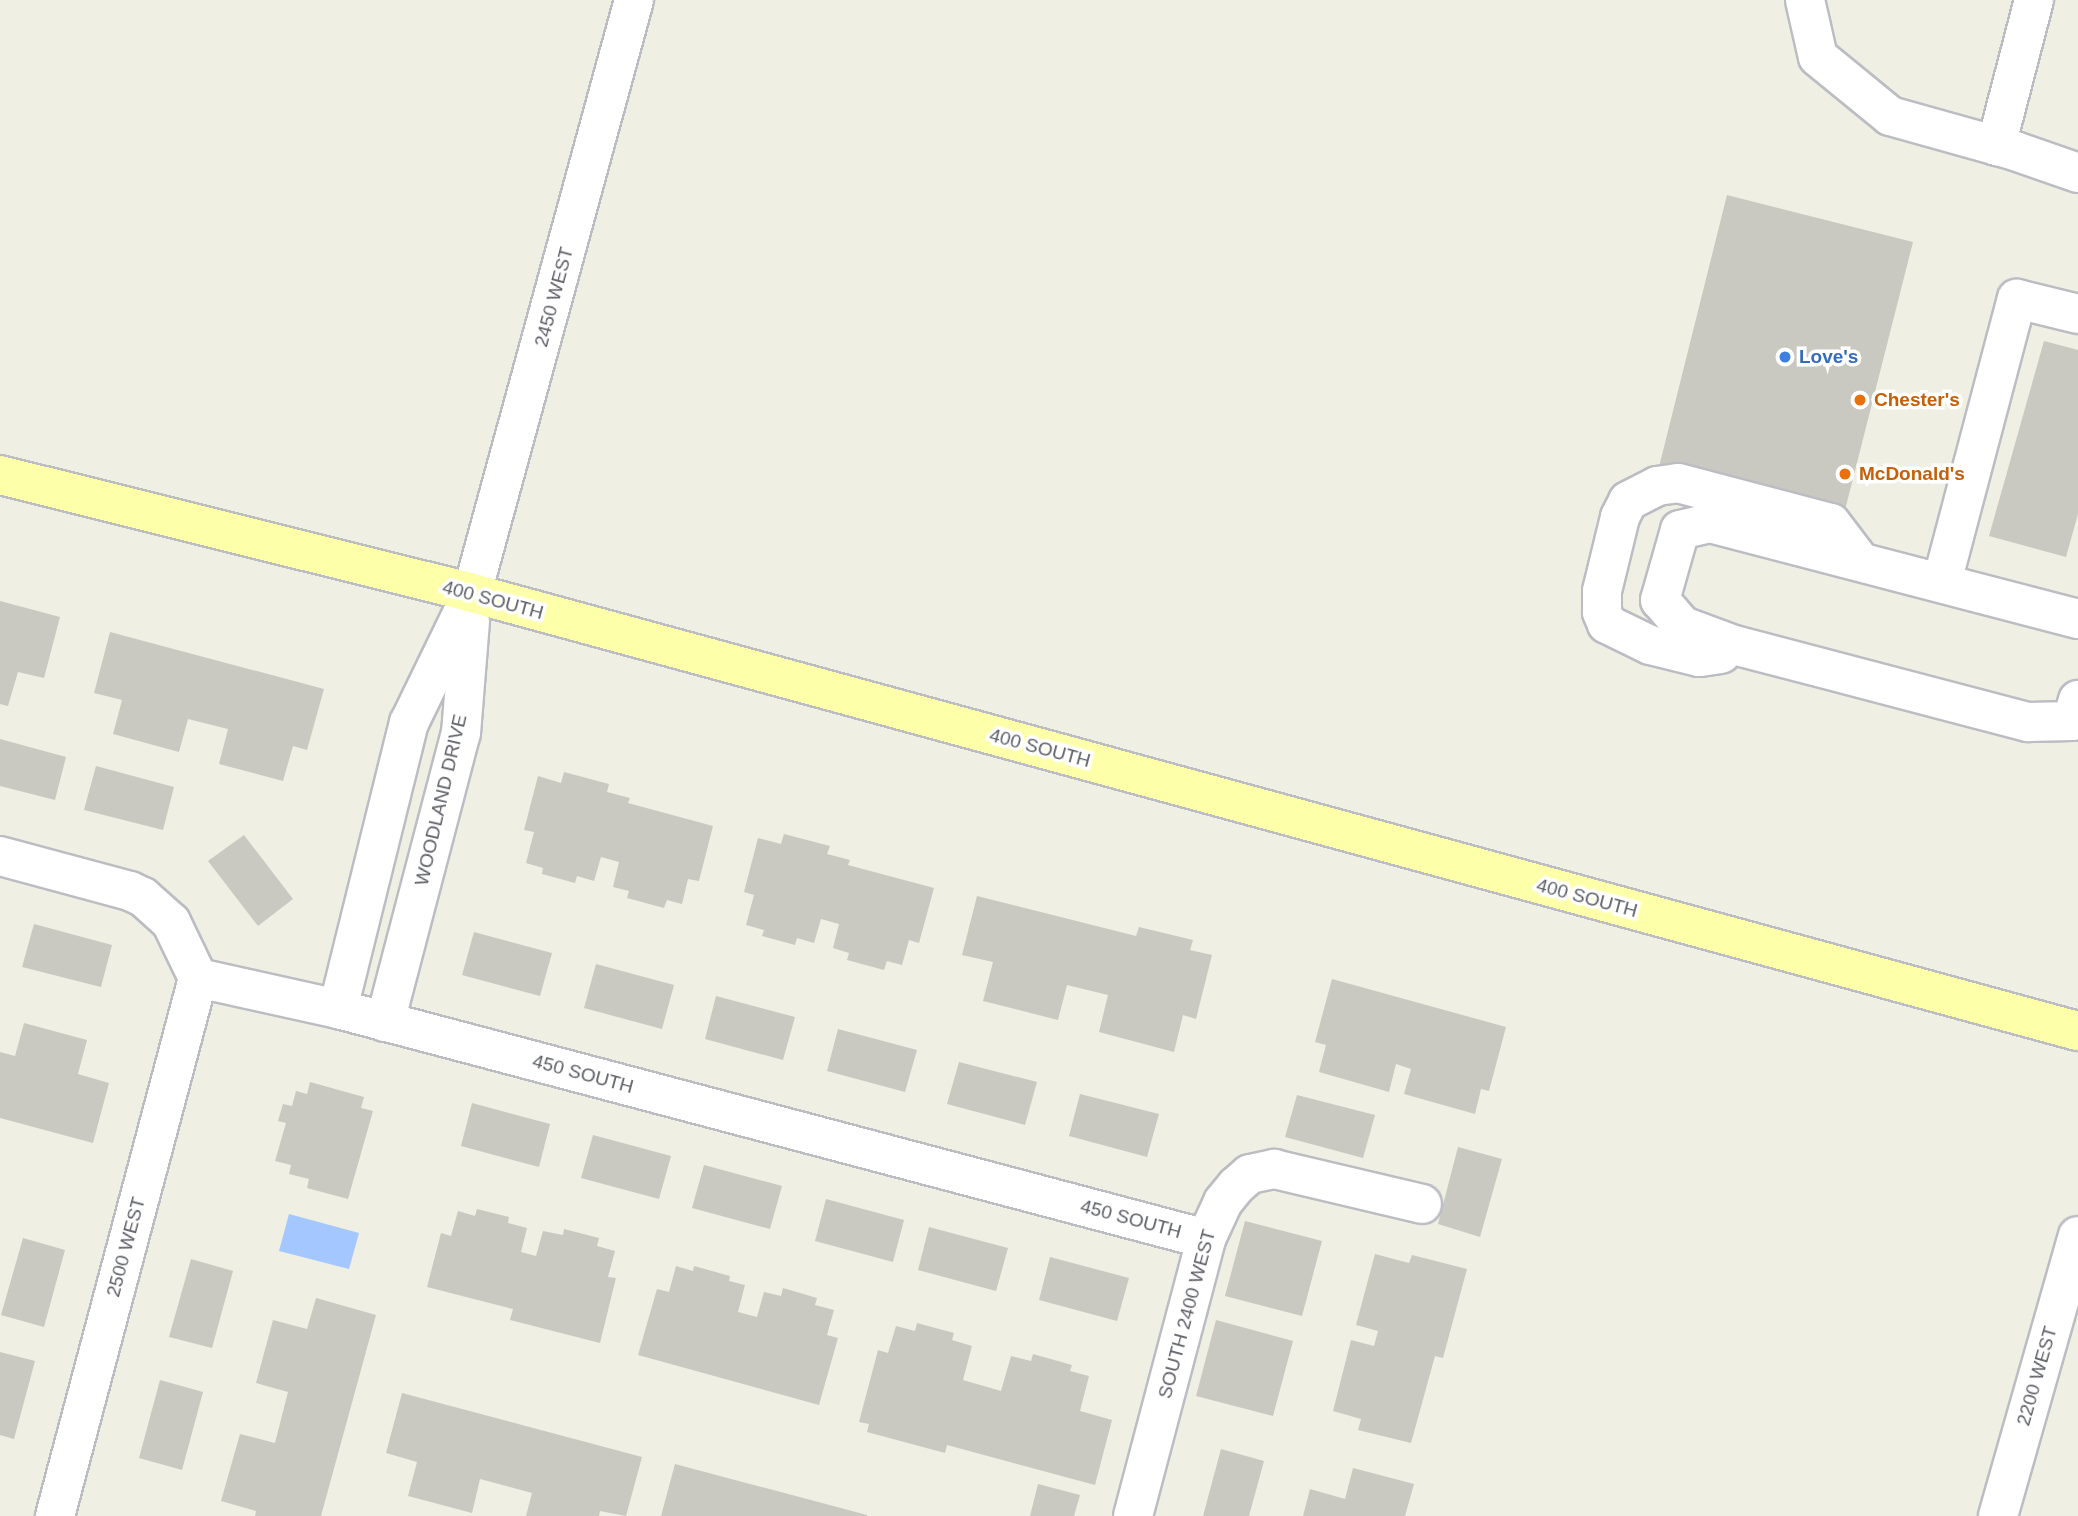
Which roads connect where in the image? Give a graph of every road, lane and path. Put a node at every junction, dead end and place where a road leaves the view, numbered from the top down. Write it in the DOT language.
graph roads {
  1 [pos="634,0"];
  2 [pos="1805,0"];
  3 [pos="2034,0"];
  4 [pos="1996,146"];
  5 [pos="2078,173"];
  6 [pos="2078,314"];
  7 [pos="0,475"];
  8 [pos="1860,561"];
  9 [pos="1942,582"];
  10 [pos="472,593"];
  11 [pos="2078,619"];
  12 [pos="1734,645"];
  13 [pos="2078,700"];
  14 [pos="382,835"];
  15 [pos="431,848"];
  16 [pos="0,856"];
  17 [pos="198,978"];
  18 [pos="338,1009"];
  19 [pos="385,1022"];
  20 [pos="2078,1031"];
  21 [pos="1422,1204"];
  22 [pos="2078,1236"];
  23 [pos="1206,1239"];
  24 [pos="2069,1295"];
  25 [pos="55,1516"];
  26 [pos="1133,1516"];
  27 [pos="1998,1516"];
  1 -- 10 [label="street, 2450 WEST"];
  2 -- 4 [label="street"];
  3 -- 4 [label="street"];
  4 -- 5 [label="street"];
  6 -- 9 [label="street"];
  7 -- 10 [label="main road, 400 SOUTH"];
  8 -- 9 [label="street"];
  8 -- 12 [label="street"];
  8 -- 12 [label="street"];
  9 -- 11 [label="street"];
  10 -- 14 [label="street"];
  10 -- 15 [label="street, WOODLAND DRIVE"];
  10 -- 20 [label="main road, 400 SOUTH"];
  12 -- 13 [label="street"];
  14 -- 15 [label="street"];
  14 -- 18 [label="street"];
  15 -- 19 [label="street, WOODLAND DRIVE"];
  16 -- 17 [label="street"];
  17 -- 18 [label="street, 450 SOUTH"];
  17 -- 25 [label="street, 2500 WEST"];
  18 -- 19 [label="street, 450 SOUTH"];
  19 -- 23 [label="street, 450 SOUTH"];
  21 -- 23 [label="street, SOUTH 2400 WEST"];
  22 -- 24 [label="street, 2200 WEST"];
  23 -- 26 [label="street, SOUTH 2400 WEST"];
  24 -- 27 [label="street, 2200 WEST"];
}
